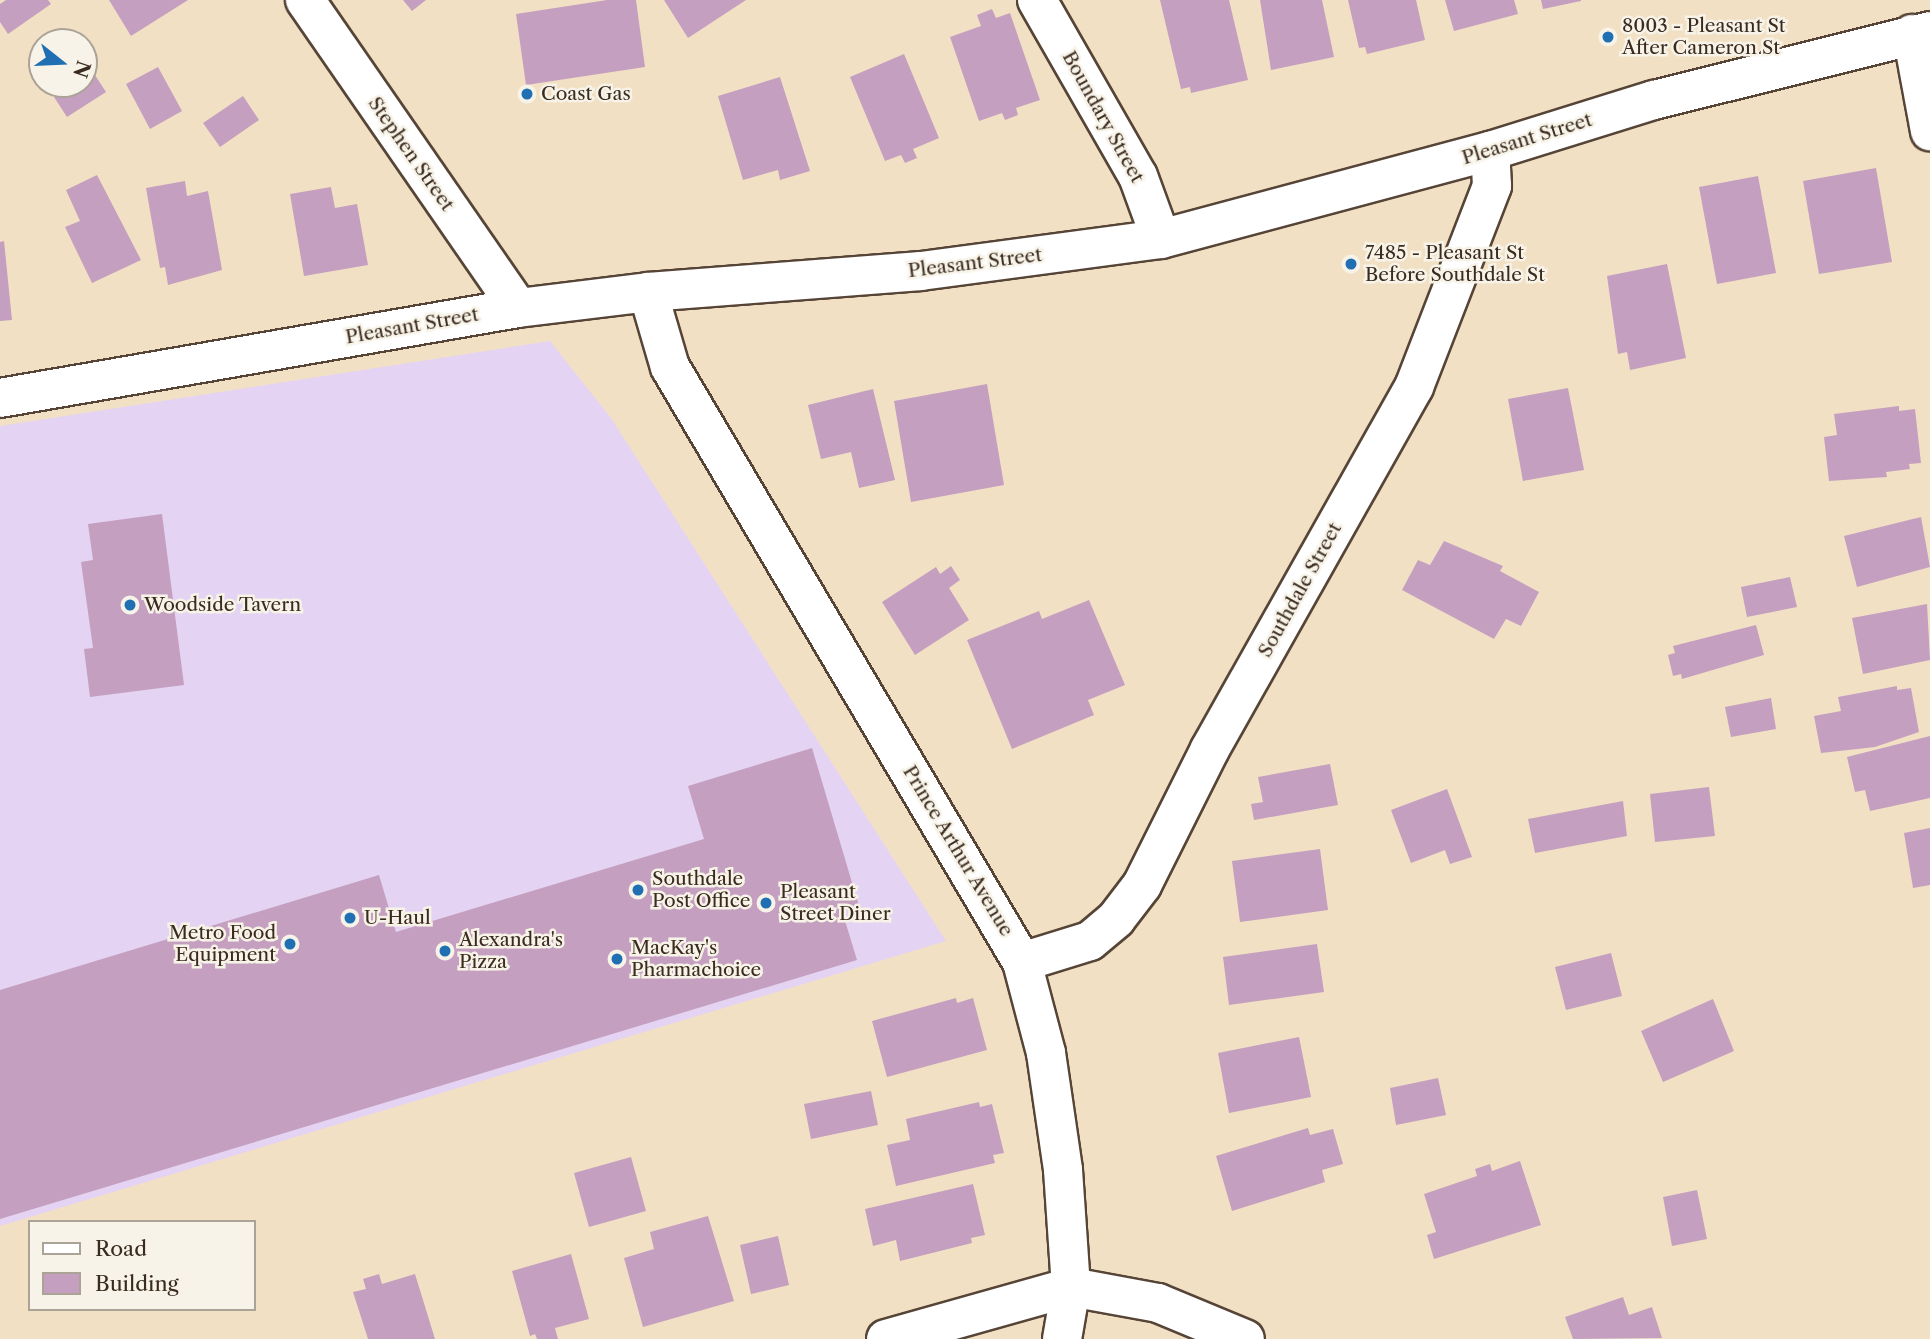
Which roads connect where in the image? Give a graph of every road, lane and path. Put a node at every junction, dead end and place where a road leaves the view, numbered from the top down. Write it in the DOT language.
graph roads {
  1 [pos="305,0"];
  2 [pos="1037,0"];
  3 [pos="1921,33"];
  4 [pos="1930,131"];
  5 [pos="1490,151"];
  6 [pos="1161,239"];
  7 [pos="648,292"];
  8 [pos="517,308"];
  9 [pos="0,398"];
  10 [pos="1022,962"];
  11 [pos="1071,1287"];
  12 [pos="886,1339"];
  13 [pos="1062,1339"];
  14 [pos="1245,1339"];
  1 -- 8 [label="street, Stephen Street"];
  2 -- 6 [label="street, Boundary Street"];
  3 -- 4 [label="street"];
  3 -- 5 [label="street, Pleasant Street"];
  5 -- 6 [label="street, Pleasant Street"];
  5 -- 10 [label="street, Southdale Street"];
  6 -- 7 [label="street, Pleasant Street"];
  7 -- 8 [label="street, Pleasant Street"];
  7 -- 10 [label="street, Prince Arthur Avenue"];
  8 -- 9 [label="street, Pleasant Street"];
  10 -- 11 [label="street, Prince Arthur Avenue"];
  11 -- 12 [label="street"];
  11 -- 13 [label="street, Prince Arthur Avenue"];
  11 -- 14 [label="street"];
}
